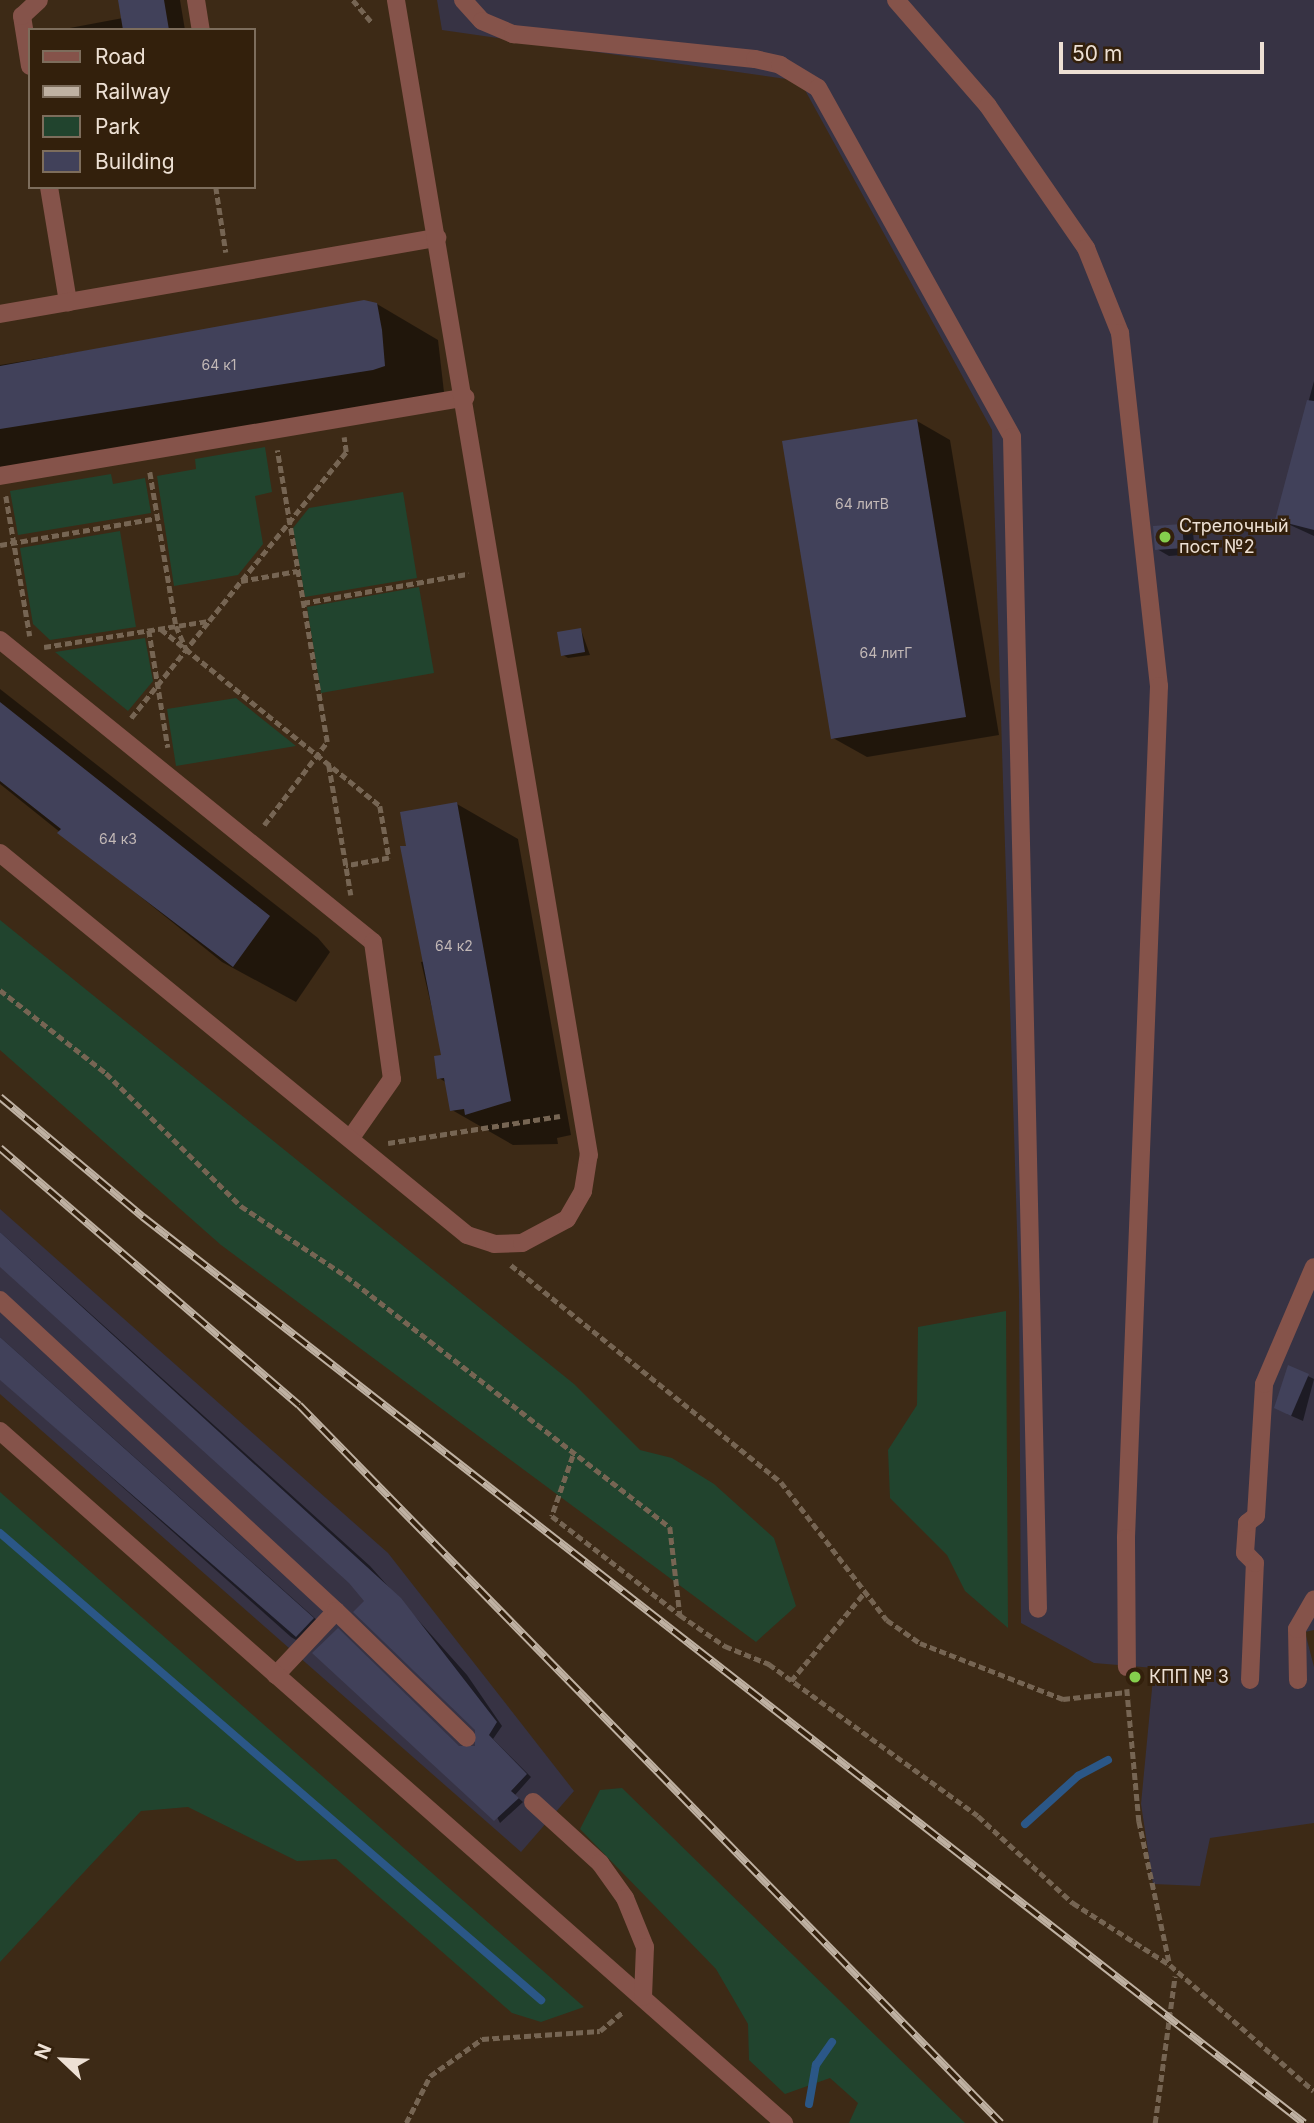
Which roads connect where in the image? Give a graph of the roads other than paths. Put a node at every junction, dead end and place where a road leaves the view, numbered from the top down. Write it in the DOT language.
graph roads {
  1 [pos="39,0"];
  2 [pos="196,0"];
  3 [pos="396,0"];
  4 [pos="463,0"];
  5 [pos="896,0"];
  6 [pos="201,28"];
  7 [pos="28,54"];
  8 [pos="49,189"];
  9 [pos="437,238"];
  10 [pos="68,302"];
  11 [pos="0,314"];
  12 [pos="465,397"];
  13 [pos="1,476"];
  14 [pos="0,640"];
  15 [pos="0,853"];
  16 [pos="349,1139"];
  17 [pos="1314,1267"];
  18 [pos="0,1300"];
  19 [pos="0,1431"];
  20 [pos="1314,1599"];
  21 [pos="1038,1609"];
  22 [pos="336,1611"];
  23 [pos="1127,1667"];
  24 [pos="276,1675"];
  25 [pos="1298,1680"];
  26 [pos="1250,1681"];
  27 [pos="467,1738"];
  28 [pos="533,1802"];
  29 [pos="643,1997"];
  30 [pos="784,2123"];
  1 -- 7 [label="street"];
  2 -- 6 [label="street"];
  3 -- 9 [label="street"];
  4 -- 21 [label="street"];
  5 -- 23 [label="street"];
  8 -- 10 [label="street"];
  9 -- 10 [label="street"];
  9 -- 12 [label="street"];
  10 -- 11 [label="street"];
  12 -- 13 [label="street"];
  12 -- 16 [label="street"];
  14 -- 16 [label="street"];
  15 -- 16 [label="street"];
  17 -- 26 [label="street"];
  18 -- 22 [label="street"];
  19 -- 24 [label="street"];
  20 -- 25 [label="street"];
  22 -- 24 [label="street"];
  22 -- 27 [label="street"];
  24 -- 29 [label="street"];
  28 -- 29 [label="street"];
  29 -- 30 [label="street"];
}
